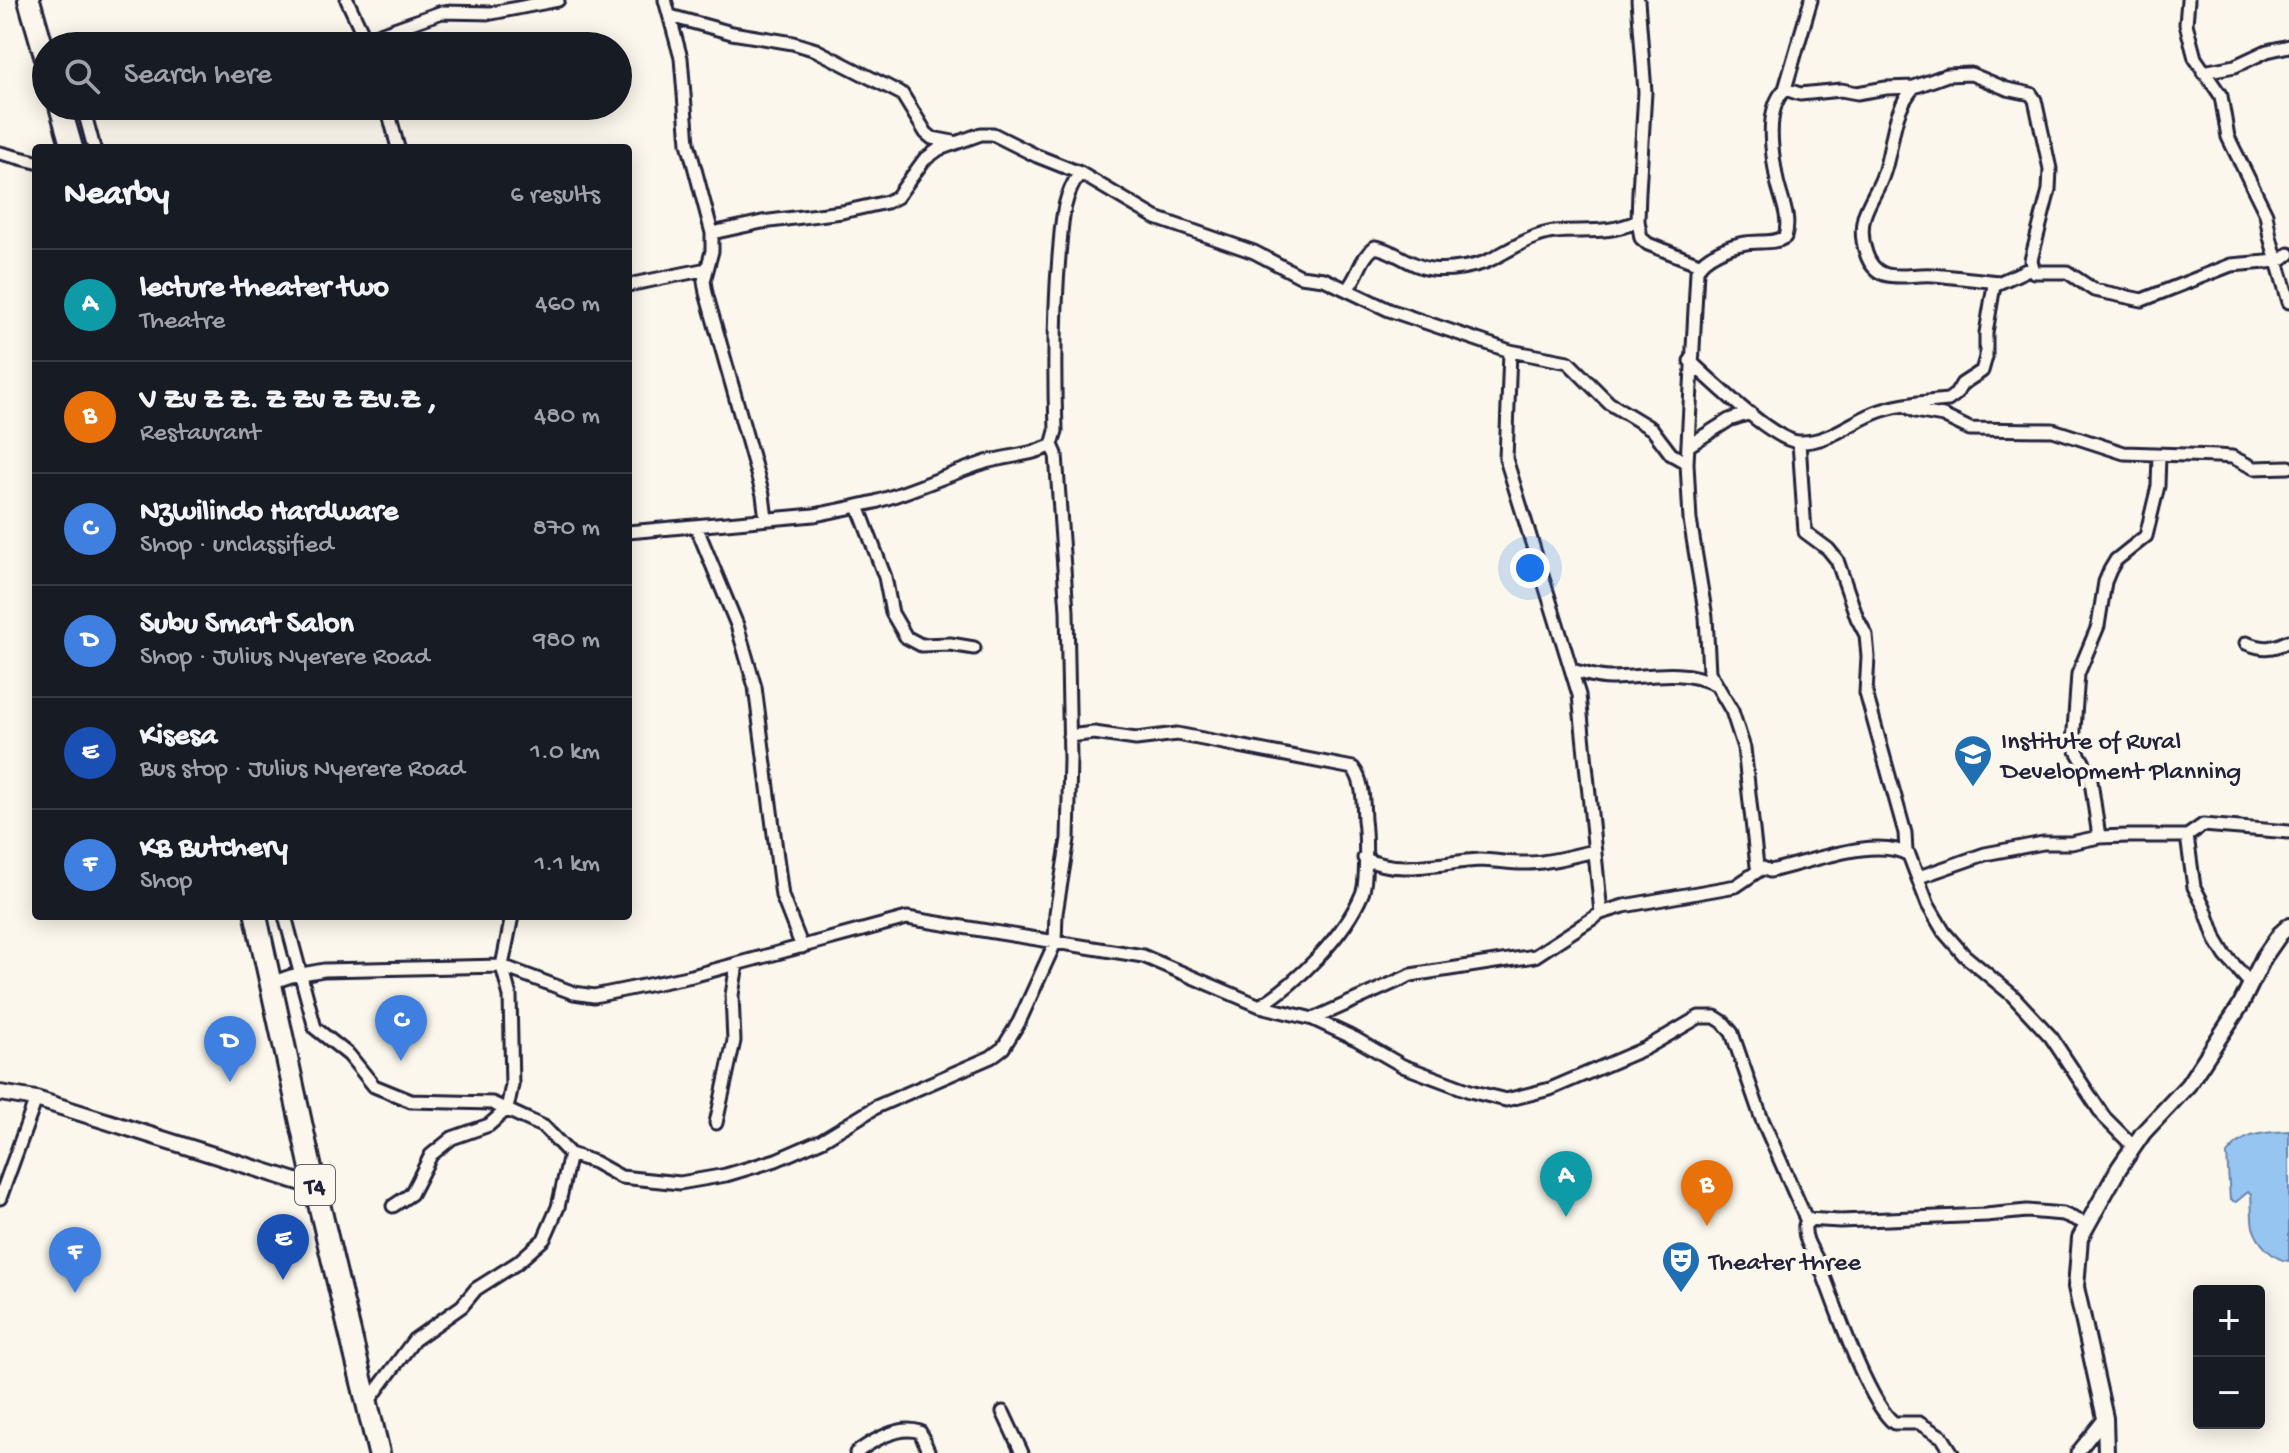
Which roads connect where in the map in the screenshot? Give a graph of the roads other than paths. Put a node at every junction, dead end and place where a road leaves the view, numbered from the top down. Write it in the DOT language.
graph roads {
  1 [pos="29,0"];
  2 [pos="347,0"];
  3 [pos="558,0"];
  4 [pos="665,0"];
  5 [pos="1638,0"];
  6 [pos="1811,0"];
  7 [pos="2188,0"];
  8 [pos="670,16"];
  9 [pos="38,32"];
  10 [pos="362,32"];
  11 [pos="388,32"];
  12 [pos="2289,46"];
  13 [pos="2203,72"];
  14 [pos="1914,87"];
  15 [pos="1785,89"];
  16 [pos="79,120"];
  17 [pos="88,120"];
  18 [pos="389,120"];
  19 [pos="69,139"];
  20 [pos="953,142"];
  21 [pos="93,144"];
  22 [pos="393,144"];
  23 [pos="0,153"];
  24 [pos="32,161"];
  25 [pos="1080,173"];
  26 [pos="1638,221"];
  27 [pos="712,233"];
  28 [pos="2283,258"];
  29 [pos="1699,264"];
  30 [pos="2031,268"];
  31 [pos="707,269"];
  32 [pos="2000,282"];
  33 [pos="632,284"];
  34 [pos="1348,288"];
  35 [pos="2289,302"];
  36 [pos="1510,351"];
  37 [pos="1690,361"];
  38 [pos="1906,406"];
  39 [pos="1750,413"];
  40 [pos="1799,442"];
  41 [pos="1052,445"];
  42 [pos="1688,446"];
  43 [pos="2159,455"];
  44 [pos="1687,463"];
  45 [pos="2289,467"];
  46 [pos="858,506"];
  47 [pos="766,519"];
  48 [pos="696,526"];
  49 [pos="632,532"];
  50 [pos="2289,641"];
  51 [pos="2246,643"];
  52 [pos="974,648"];
  53 [pos="1572,670"];
  54 [pos="1715,684"];
  55 [pos="1069,736"];
  56 [pos="2289,832"];
  57 [pos="2187,836"];
  58 [pos="2099,837"];
  59 [pos="1595,851"];
  60 [pos="1906,852"];
  61 [pos="1364,858"];
  62 [pos="1761,869"];
  63 [pos="1919,877"];
  64 [pos="1601,913"];
  65 [pos="257,920"];
  66 [pos="286,920"];
  67 [pos="511,920"];
  68 [pos="2289,926"];
  69 [pos="1055,943"];
  70 [pos="802,947"];
  71 [pos="737,964"];
  72 [pos="502,966"];
  73 [pos="301,974"];
  74 [pos="271,983"];
  75 [pos="2250,983"];
  76 [pos="1260,1006"];
  77 [pos="1313,1019"];
  78 [pos="0,1093"];
  79 [pos="36,1099"];
  80 [pos="507,1109"];
  81 [pos="716,1123"];
  82 [pos="2134,1147"];
  83 [pos="570,1154"];
  84 [pos="315,1187"];
  85 [pos="0,1198"];
  86 [pos="393,1206"];
  87 [pos="1810,1220"];
  88 [pos="2087,1224"];
  89 [pos="368,1402"];
  90 [pos="1003,1412"];
  91 [pos="2105,1418"];
  92 [pos="379,1453"];
  93 [pos="856,1453"];
  94 [pos="929,1453"];
  95 [pos="1022,1453"];
  96 [pos="1952,1453"];
  97 [pos="2077,1453"];
  98 [pos="2106,1453"];
  1 -- 9 [label="highway"];
  2 -- 10 [label="street"];
  3 -- 11 [label="street"];
  4 -- 8 [label="street"];
  5 -- 26 [label="street"];
  6 -- 15 [label="street"];
  7 -- 13 [label="street"];
  8 -- 20 [label="street"];
  8 -- 27 [label="street"];
  12 -- 13 [label="street"];
  13 -- 28 [label="street"];
  14 -- 15 [label="street"];
  14 -- 30 [label="street"];
  14 -- 32 [label="street"];
  15 -- 29 [label="street"];
  16 -- 19 [label="street"];
  17 -- 21 [label="street"];
  18 -- 22 [label="street"];
  20 -- 25 [label="street"];
  20 -- 27 [label="street"];
  23 -- 24 [label="street"];
  25 -- 34 [label="street"];
  25 -- 41 [label="street"];
  26 -- 29 [label="street"];
  26 -- 34 [label="street"];
  27 -- 31 [label="street"];
  28 -- 30 [label="street"];
  28 -- 35 [label="street"];
  29 -- 37 [label="street"];
  30 -- 32 [label="street"];
  31 -- 33 [label="street"];
  31 -- 47 [label="street"];
  32 -- 38 [label="street"];
  34 -- 36 [label="street"];
  36 -- 44 [label="street"];
  36 -- 53 [label="street"];
  37 -- 39 [label="street"];
  37 -- 42 [label="street"];
  38 -- 40 [label="street"];
  38 -- 43 [label="street"];
  39 -- 40 [label="street"];
  39 -- 42 [label="street"];
  40 -- 60 [label="street"];
  41 -- 46 [label="street"];
  41 -- 55 [label="street"];
  42 -- 44 [label="street"];
  43 -- 45 [label="street"];
  43 -- 58 [label="street"];
  44 -- 54 [label="street"];
  46 -- 47 [label="street"];
  46 -- 52 [label="street"];
  47 -- 48 [label="street"];
  48 -- 49 [label="street"];
  48 -- 70 [label="street"];
  50 -- 51 [label="street"];
  53 -- 54 [label="street"];
  53 -- 59 [label="street"];
  54 -- 62 [label="street"];
  55 -- 61 [label="street"];
  55 -- 69 [label="street"];
  56 -- 57 [label="street"];
  57 -- 58 [label="street"];
  57 -- 75 [label="street"];
  58 -- 63 [label="street"];
  59 -- 61 [label="street"];
  59 -- 64 [label="street"];
  60 -- 62 [label="street"];
  60 -- 63 [label="street"];
  61 -- 76 [label="street"];
  62 -- 64 [label="street"];
  63 -- 82 [label="street"];
  64 -- 77 [label="street"];
  65 -- 74 [label="highway, T4"];
  66 -- 73 [label="street"];
  67 -- 72 [label="street"];
  68 -- 75 [label="street"];
  69 -- 70 [label="street"];
  69 -- 76 [label="street"];
  69 -- 83 [label="street"];
  70 -- 71 [label="street"];
  71 -- 72 [label="street"];
  71 -- 81 [label="street"];
  72 -- 73 [label="street"];
  72 -- 80 [label="street"];
  73 -- 74 [label="street"];
  73 -- 80 [label="street"];
  74 -- 84 [label="highway, T4"];
  75 -- 82 [label="street"];
  76 -- 77 [label="street"];
  77 -- 87 [label="street"];
  78 -- 79 [label="street"];
  79 -- 84 [label="street"];
  79 -- 85 [label="street"];
  80 -- 83 [label="street"];
  80 -- 86 [label="street"];
  82 -- 88 [label="street"];
  83 -- 89 [label="street"];
  84 -- 89 [label="highway, T4"];
  87 -- 88 [label="street"];
  87 -- 96 [label="street"];
  88 -- 91 [label="street"];
  89 -- 92 [label="highway, T4"];
  90 -- 95 [label="street"];
  91 -- 97 [label="street"];
  91 -- 98 [label="street"];
  93 -- 94 [label="street"];
}
